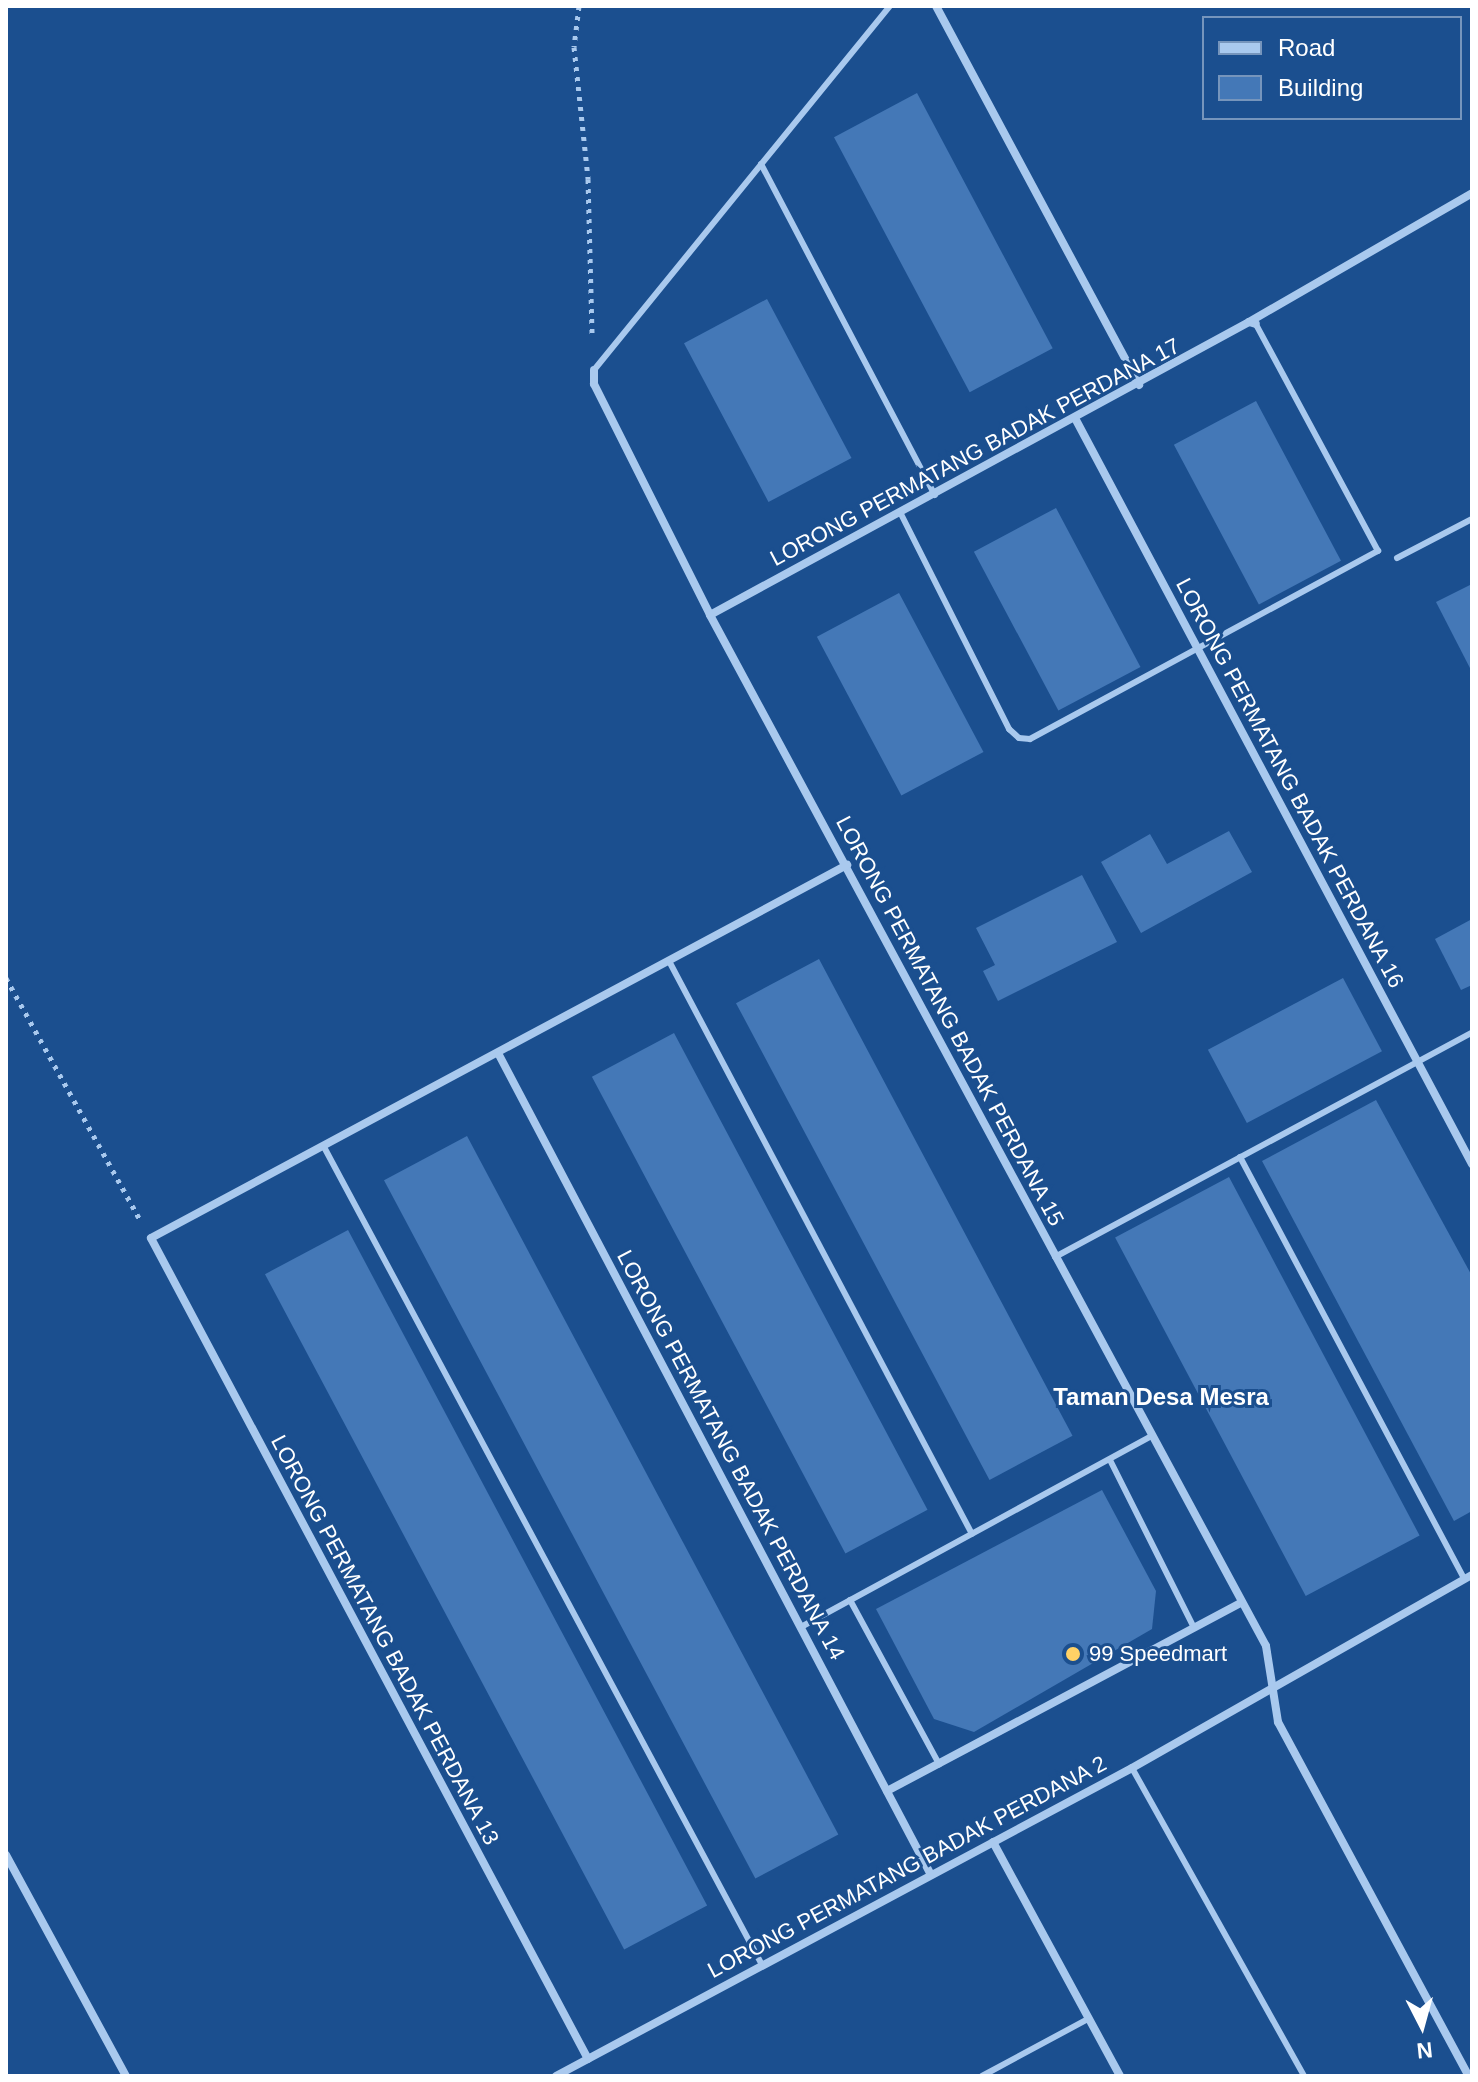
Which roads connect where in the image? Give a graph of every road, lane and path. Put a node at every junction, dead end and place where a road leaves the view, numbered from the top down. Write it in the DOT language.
graph roads {
  1 [pos="579,6"];
  2 [pos="890,6"];
  3 [pos="936,6"];
  4 [pos="761,164"];
  5 [pos="1472,193"];
  6 [pos="1253,323"];
  7 [pos="594,370"];
  8 [pos="1139,385"];
  9 [pos="1076,420"];
  10 [pos="935,495"];
  11 [pos="901,514"];
  12 [pos="1472,519"];
  13 [pos="1397,558"];
  14 [pos="710,615"];
  15 [pos="1197,645"];
  16 [pos="847,865"];
  17 [pos="669,961"];
  18 [pos="6,978"];
  19 [pos="1472,1032"];
  20 [pos="498,1053"];
  21 [pos="1418,1061"];
  22 [pos="324,1147"];
  23 [pos="1240,1157"];
  24 [pos="1472,1164"];
  25 [pos="151,1238"];
  26 [pos="1055,1257"];
  27 [pos="1152,1436"];
  28 [pos="1110,1460"];
  29 [pos="972,1534"];
  30 [pos="1468,1577"];
  31 [pos="850,1600"];
  32 [pos="1242,1602"];
  33 [pos="801,1627"];
  34 [pos="1194,1628"];
  35 [pos="1273,1688"];
  36 [pos="939,1764"];
  37 [pos="1132,1768"];
  38 [pos="887,1791"];
  39 [pos="993,1842"];
  40 [pos="6,1855"];
  41 [pos="931,1875"];
  42 [pos="762,1965"];
  43 [pos="1088,2019"];
  44 [pos="588,2059"];
  45 [pos="126,2076"];
  46 [pos="556,2076"];
  47 [pos="982,2076"];
  48 [pos="1120,2076"];
  49 [pos="1304,2076"];
  50 [pos="1469,2076"];
  1 -- 7 [label="path"];
  2 -- 4 [label="lane"];
  3 -- 8 [label="street"];
  4 -- 7 [label="lane"];
  4 -- 10 [label="lane"];
  5 -- 6 [label="street, LORONG PERMATANG BADAK PERDANA 17"];
  6 -- 8 [label="street, LORONG PERMATANG BADAK PERDANA 17"];
  6 -- 15 [label="lane"];
  7 -- 14 [label="street, LORONG PERMATANG BADAK PERDANA 15"];
  8 -- 9 [label="street, LORONG PERMATANG BADAK PERDANA 17"];
  9 -- 10 [label="street, LORONG PERMATANG BADAK PERDANA 17"];
  9 -- 15 [label="street, LORONG PERMATANG BADAK PERDANA 16"];
  10 -- 11 [label="street, LORONG PERMATANG BADAK PERDANA 17"];
  11 -- 14 [label="street, LORONG PERMATANG BADAK PERDANA 17"];
  11 -- 15 [label="lane"];
  12 -- 13 [label="lane"];
  14 -- 16 [label="street, LORONG PERMATANG BADAK PERDANA 15"];
  15 -- 21 [label="street, LORONG PERMATANG BADAK PERDANA 16"];
  16 -- 17 [label="street"];
  16 -- 26 [label="street, LORONG PERMATANG BADAK PERDANA 15"];
  17 -- 20 [label="street"];
  17 -- 29 [label="lane"];
  18 -- 25 [label="path"];
  19 -- 21 [label="lane"];
  20 -- 22 [label="street"];
  20 -- 33 [label="street, LORONG PERMATANG BADAK PERDANA 14"];
  21 -- 23 [label="lane"];
  21 -- 24 [label="street, LORONG PERMATANG BADAK PERDANA 16"];
  22 -- 25 [label="street"];
  22 -- 42 [label="lane"];
  23 -- 26 [label="lane"];
  23 -- 30 [label="lane"];
  25 -- 44 [label="street, LORONG PERMATANG BADAK PERDANA 13"];
  26 -- 27 [label="street, LORONG PERMATANG BADAK PERDANA 15"];
  27 -- 28 [label="lane"];
  27 -- 32 [label="street, LORONG PERMATANG BADAK PERDANA 15"];
  28 -- 29 [label="lane"];
  28 -- 34 [label="lane"];
  29 -- 31 [label="lane"];
  30 -- 35 [label="street, LORONG PERMATANG BADAK PERDANA 2"];
  31 -- 33 [label="lane"];
  31 -- 36 [label="lane"];
  32 -- 34 [label="street"];
  32 -- 35 [label="street, LORONG PERMATANG BADAK PERDANA 15"];
  33 -- 38 [label="street, LORONG PERMATANG BADAK PERDANA 14"];
  34 -- 36 [label="street"];
  35 -- 37 [label="street, LORONG PERMATANG BADAK PERDANA 2"];
  35 -- 50 [label="street, LORONG PERMATANG BADAK PERDANA 15"];
  36 -- 38 [label="street"];
  37 -- 39 [label="street, LORONG PERMATANG BADAK PERDANA 2"];
  37 -- 49 [label="lane"];
  38 -- 41 [label="street, LORONG PERMATANG BADAK PERDANA 14"];
  39 -- 41 [label="street, LORONG PERMATANG BADAK PERDANA 2"];
  39 -- 43 [label="street"];
  40 -- 45 [label="street"];
  41 -- 42 [label="street, LORONG PERMATANG BADAK PERDANA 2"];
  42 -- 44 [label="street, LORONG PERMATANG BADAK PERDANA 2"];
  43 -- 47 [label="lane"];
  43 -- 48 [label="street"];
  44 -- 46 [label="street, LORONG PERMATANG BADAK PERDANA 2"];
}
